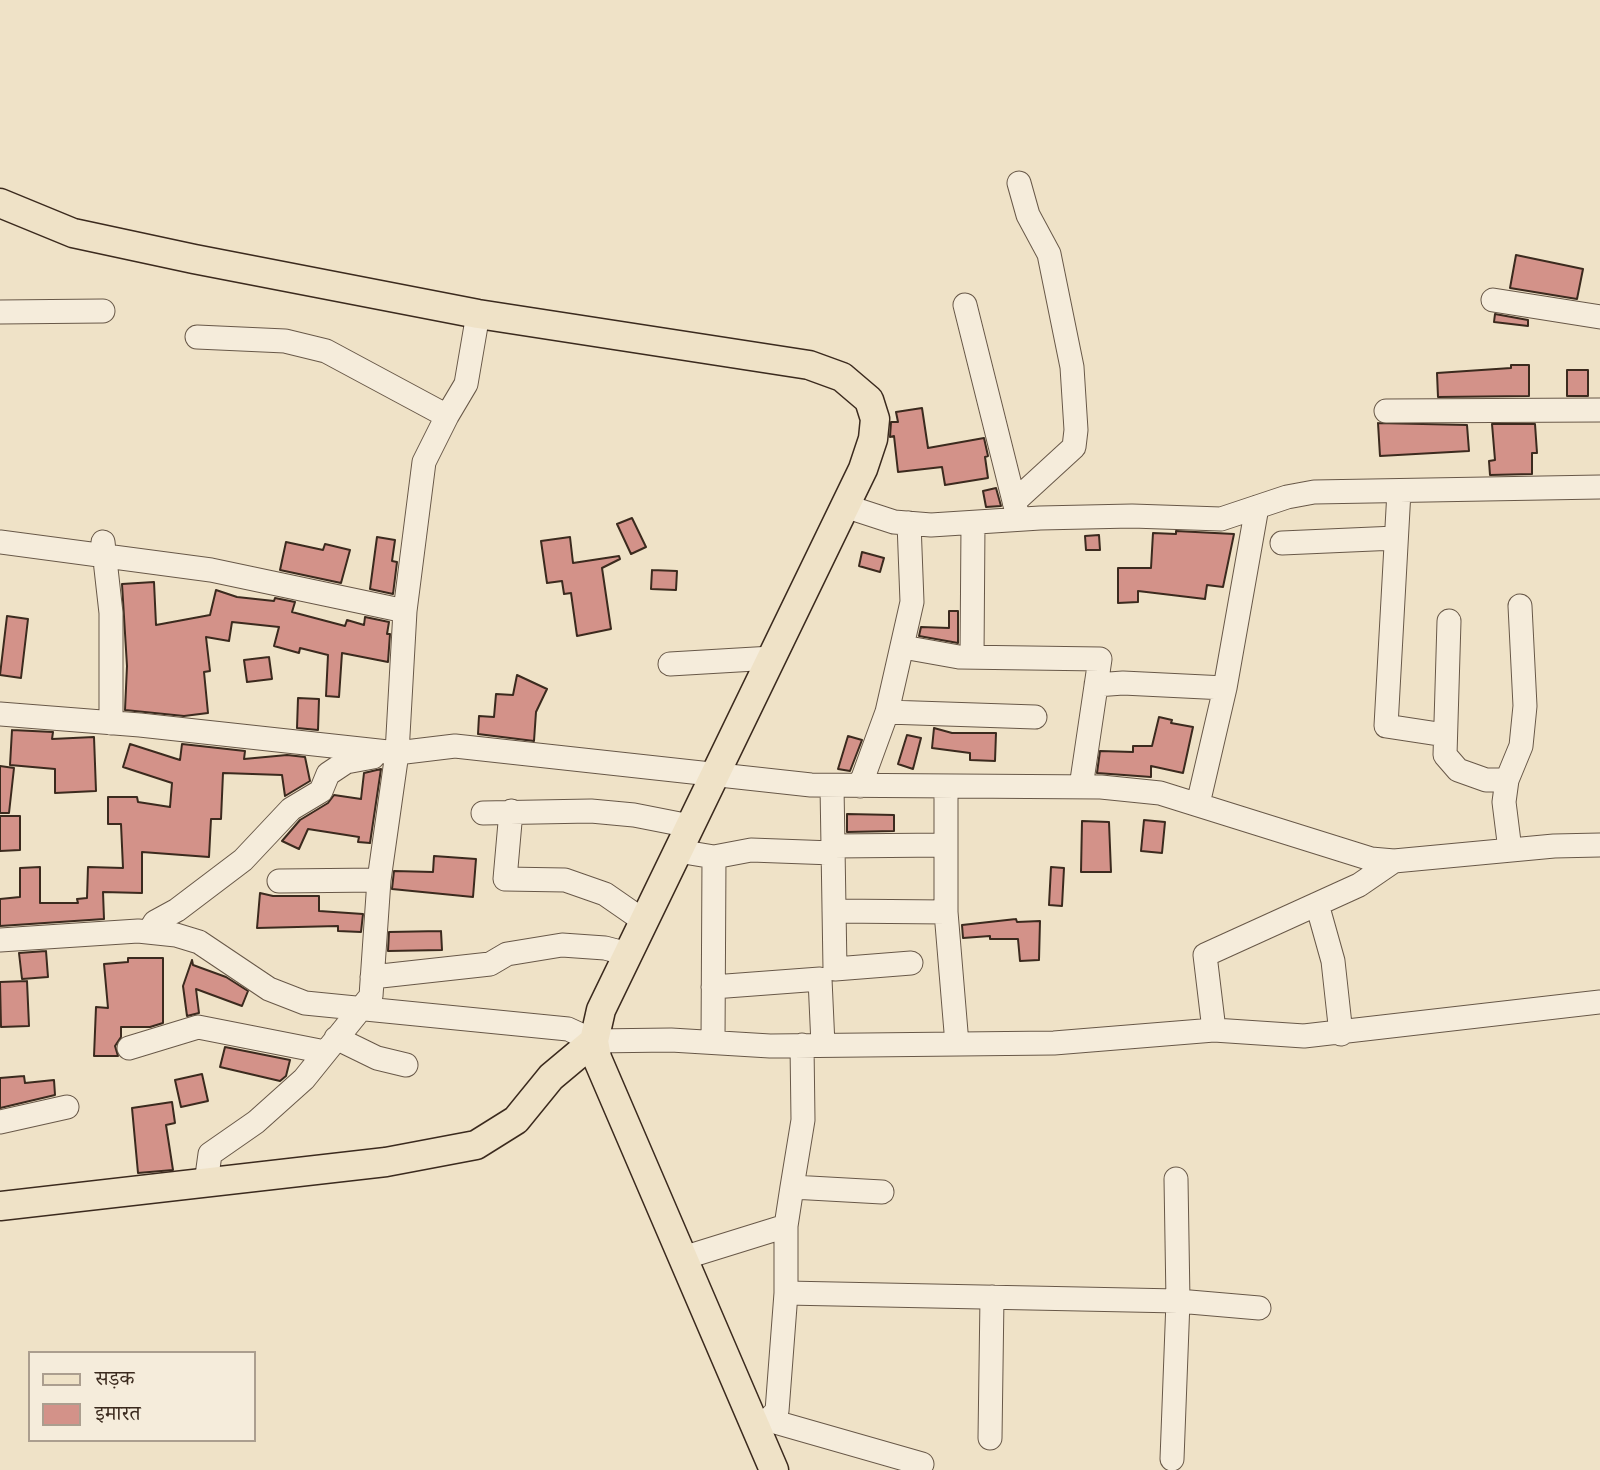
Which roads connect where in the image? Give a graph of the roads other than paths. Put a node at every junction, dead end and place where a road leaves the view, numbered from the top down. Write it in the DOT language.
graph roads {
  1 [pos="1019,183"];
  2 [pos="0,203"];
  3 [pos="1493,300"];
  4 [pos="965,305"];
  5 [pos="103,311"];
  6 [pos="0,312"];
  7 [pos="478,314"];
  8 [pos="1600,317"];
  9 [pos="197,337"];
  10 [pos="1600,410"];
  11 [pos="1386,411"];
  12 [pos="447,416"];
  13 [pos="1600,487"];
  14 [pos="1399,491"];
  15 [pos="845,506"];
  16 [pos="1257,507"];
  17 [pos="1016,511"];
  18 [pos="909,523"];
  19 [pos="973,524"];
  20 [pos="1396,538"];
  21 [pos="0,542"];
  22 [pos="1283,544"];
  23 [pos="103,549"];
  24 [pos="1520,606"];
  25 [pos="405,611"];
  26 [pos="1449,621"];
  27 [pos="903,647"];
  28 [pos="972,657"];
  29 [pos="772,658"];
  30 [pos="670,664"];
  31 [pos="1096,685"];
  32 [pos="1225,688"];
  33 [pos="887,712"];
  34 [pos="0,714"];
  35 [pos="1035,717"];
  36 [pos="111,723"];
  37 [pos="1446,735"];
  38 [pos="397,753"];
  39 [pos="714,776"];
  40 [pos="1507,780"];
  41 [pos="832,786"];
  42 [pos="860,786"];
  43 [pos="946,786"];
  44 [pos="1081,787"];
  45 [pos="1198,804"];
  46 [pos="511,811"];
  47 [pos="483,813"];
  48 [pos="684,839"];
  49 [pos="946,845"];
  50 [pos="1600,845"];
  51 [pos="833,849"];
  52 [pos="1510,850"];
  53 [pos="714,857"];
  54 [pos="1394,861"];
  55 [pos="379,880"];
  56 [pos="279,881"];
  57 [pos="1317,904"];
  58 [pos="834,911"];
  59 [pos="946,912"];
  60 [pos="644,921"];
  61 [pos="149,932"];
  62 [pos="0,940"];
  63 [pos="628,954"];
  64 [pos="911,963"];
  65 [pos="372,977"];
  66 [pos="713,987"];
  67 [pos="1600,1002"];
  68 [pos="358,1010"];
  69 [pos="1214,1030"];
  70 [pos="1341,1034"];
  71 [pos="594,1041"];
  72 [pos="713,1042"];
  73 [pos="957,1044"];
  74 [pos="331,1045"];
  75 [pos="812,1045"];
  76 [pos="129,1048"];
  77 [pos="406,1065"];
  78 [pos="67,1107"];
  79 [pos="0,1122"];
  80 [pos="1176,1179"];
  81 [pos="206,1183"];
  82 [pos="792,1187"];
  83 [pos="882,1192"];
  84 [pos="0,1206"];
  85 [pos="786,1226"];
  86 [pos="683,1258"];
  87 [pos="786,1293"];
  88 [pos="992,1297"];
  89 [pos="1178,1301"];
  90 [pos="1259,1308"];
  91 [pos="762,1426"];
  92 [pos="990,1438"];
  93 [pos="1172,1460"];
  94 [pos="922,1464"];
  95 [pos="774,1470"];
  1 -- 17 [label="street"];
  2 -- 7 [label="main road"];
  3 -- 8 [label="street"];
  4 -- 17 [label="street"];
  5 -- 6 [label="street"];
  7 -- 12 [label="street"];
  7 -- 15 [label="main road"];
  9 -- 12 [label="street"];
  10 -- 11 [label="street"];
  12 -- 25 [label="street"];
  13 -- 14 [label="street"];
  14 -- 16 [label="street"];
  14 -- 20 [label="street"];
  15 -- 18 [label="street"];
  15 -- 29 [label="main road"];
  16 -- 17 [label="street"];
  16 -- 32 [label="street"];
  17 -- 19 [label="street"];
  18 -- 19 [label="street"];
  18 -- 27 [label="street"];
  19 -- 28 [label="street"];
  20 -- 22 [label="street"];
  20 -- 37 [label="street"];
  21 -- 23 [label="street"];
  23 -- 25 [label="street"];
  23 -- 36 [label="street"];
  24 -- 40 [label="street"];
  25 -- 38 [label="street"];
  26 -- 37 [label="street"];
  27 -- 28 [label="street"];
  27 -- 33 [label="street"];
  28 -- 31 [label="street"];
  29 -- 30 [label="street"];
  29 -- 39 [label="main road"];
  31 -- 32 [label="street"];
  31 -- 44 [label="street"];
  32 -- 45 [label="street"];
  33 -- 35 [label="street"];
  33 -- 42 [label="street"];
  34 -- 36 [label="street"];
  36 -- 38 [label="street"];
  37 -- 40 [label="street"];
  38 -- 39 [label="street"];
  38 -- 55 [label="street"];
  38 -- 61 [label="street"];
  39 -- 41 [label="street"];
  39 -- 48 [label="main road"];
  40 -- 52 [label="street"];
  41 -- 42 [label="street"];
  41 -- 51 [label="street"];
  42 -- 43 [label="street"];
  43 -- 44 [label="street"];
  43 -- 49 [label="street"];
  44 -- 45 [label="street"];
  45 -- 54 [label="street"];
  46 -- 47 [label="street"];
  46 -- 48 [label="street"];
  46 -- 60 [label="street"];
  48 -- 53 [label="street"];
  48 -- 60 [label="main road"];
  49 -- 51 [label="street"];
  49 -- 59 [label="street"];
  50 -- 52 [label="street"];
  51 -- 53 [label="street"];
  51 -- 58 [label="street"];
  52 -- 54 [label="street"];
  53 -- 66 [label="street"];
  54 -- 57 [label="street"];
  55 -- 56 [label="street"];
  55 -- 65 [label="street"];
  57 -- 69 [label="street"];
  57 -- 70 [label="street"];
  58 -- 59 [label="street"];
  58 -- 64 [label="street"];
  59 -- 73 [label="street"];
  60 -- 63 [label="main road"];
  61 -- 62 [label="street"];
  61 -- 68 [label="street"];
  63 -- 65 [label="street"];
  63 -- 71 [label="main road"];
  65 -- 68 [label="street"];
  66 -- 72 [label="street"];
  66 -- 75 [label="street"];
  67 -- 70 [label="street"];
  68 -- 71 [label="street"];
  68 -- 74 [label="street"];
  69 -- 70 [label="street"];
  69 -- 73 [label="street"];
  71 -- 72 [label="street"];
  71 -- 81 [label="main road"];
  71 -- 86 [label="main road"];
  72 -- 75 [label="street"];
  73 -- 75 [label="street"];
  74 -- 76 [label="street"];
  74 -- 77 [label="street"];
  74 -- 81 [label="street"];
  75 -- 82 [label="street"];
  78 -- 79 [label="street"];
  80 -- 89 [label="street"];
  81 -- 84 [label="main road"];
  82 -- 83 [label="street"];
  82 -- 85 [label="street"];
  85 -- 86 [label="street"];
  85 -- 87 [label="street"];
  86 -- 91 [label="main road"];
  87 -- 88 [label="street"];
  87 -- 91 [label="street"];
  88 -- 89 [label="street"];
  88 -- 92 [label="street"];
  89 -- 90 [label="street"];
  89 -- 93 [label="street"];
  91 -- 94 [label="street"];
  91 -- 95 [label="main road"];
}
